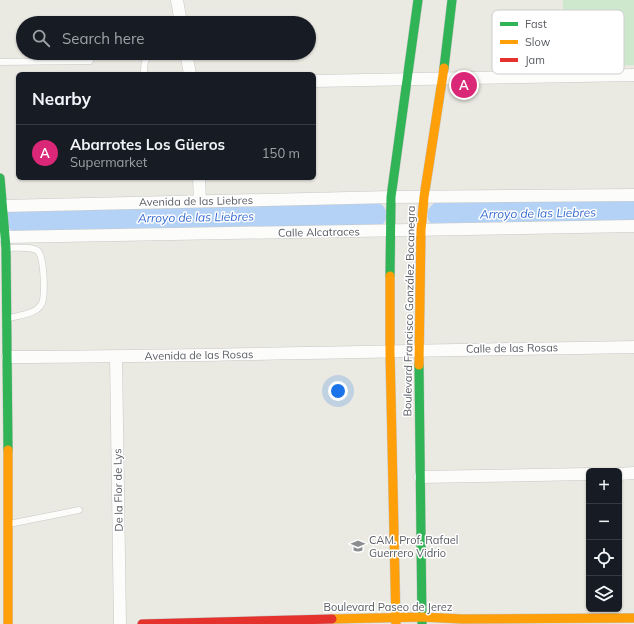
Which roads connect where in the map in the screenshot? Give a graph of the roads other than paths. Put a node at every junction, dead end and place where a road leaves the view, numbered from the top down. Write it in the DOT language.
graph roads {
  1 [pos="177,0"];
  2 [pos="418,0"];
  3 [pos="452,0"];
  4 [pos="180,16"];
  5 [pos="146,60"];
  6 [pos="187,60"];
  7 [pos="90,61"];
  8 [pos="0,62"];
  9 [pos="144,72"];
  10 [pos="190,72"];
  11 [pos="634,75"];
  12 [pos="408,79"];
  13 [pos="443,79"];
  14 [pos="316,81"];
  15 [pos="0,178"];
  16 [pos="199,180"];
  17 [pos="634,195"];
  18 [pos="391,197"];
  19 [pos="424,197"];
  20 [pos="200,201"];
  21 [pos="2,206"];
  22 [pos="634,226"];
  23 [pos="390,230"];
  24 [pos="420,230"];
  25 [pos="5,242"];
  26 [pos="7,318"];
  27 [pos="634,347"];
  28 [pos="419,351"];
  29 [pos="390,352"];
  30 [pos="8,357"];
  31 [pos="116,357"];
  32 [pos="634,473"];
  33 [pos="586,474"];
  34 [pos="622,474"];
  35 [pos="420,477"];
  36 [pos="79,510"];
  37 [pos="8,524"];
  38 [pos="634,618"];
  39 [pos="422,620"];
  40 [pos="396,621"];
  41 [pos="318,622"];
  42 [pos="8,624"];
  43 [pos="120,624"];
  44 [pos="142,624"];
  1 -- 4 [label="street"];
  2 -- 12 [label="main road, Boulevard Francisco González Bocanegra"];
  3 -- 13 [label="main road, Boulevard Francisco González Bocanegra"];
  5 -- 9 [label="lane"];
  6 -- 10 [label="street"];
  7 -- 8 [label="lane"];
  11 -- 13 [label="street"];
  12 -- 13 [label="street"];
  12 -- 14 [label="street"];
  12 -- 18 [label="main road, Boulevard Francisco González Bocanegra"];
  13 -- 19 [label="main road, Boulevard Francisco González Bocanegra"];
  15 -- 21 [label="main road"];
  16 -- 20 [label="street"];
  17 -- 19 [label="street, Avenida de las Liebres"];
  18 -- 19 [label="street, Avenida de las Liebres"];
  18 -- 20 [label="street, Avenida de las Liebres"];
  18 -- 23 [label="main road, Boulevard Francisco González Bocanegra"];
  19 -- 24 [label="main road, Boulevard Francisco González Bocanegra"];
  20 -- 21 [label="street, Avenida de las Liebres"];
  21 -- 25 [label="main road"];
  22 -- 24 [label="street, Calle Alcatraces"];
  23 -- 24 [label="street, Calle Alcatraces"];
  23 -- 25 [label="street, Calle Alcatraces"];
  23 -- 29 [label="main road, Boulevard Francisco González Bocanegra"];
  24 -- 28 [label="main road, Boulevard Francisco González Bocanegra"];
  25 -- 26 [label="main road"];
  25 -- 26 [label="lane"];
  26 -- 30 [label="main road"];
  27 -- 28 [label="street, Calle de las Rosas"];
  28 -- 29 [label="street, Calle de las Rosas"];
  28 -- 35 [label="main road, Boulevard Francisco González Bocanegra"];
  29 -- 31 [label="street, Avenida de las Rosas"];
  29 -- 40 [label="main road, Boulevard Francisco González Bocanegra"];
  30 -- 31 [label="street, Avenida de las Rosas"];
  30 -- 37 [label="main road"];
  31 -- 43 [label="street, De la Flor de Lys"];
  32 -- 34 [label="street"];
  33 -- 35 [label="street"];
  35 -- 39 [label="main road, Boulevard Francisco González Bocanegra"];
  36 -- 37 [label="lane"];
  37 -- 42 [label="main road"];
  38 -- 39 [label="main road, Boulevard Paseo de Jerez"];
  39 -- 40 [label="main road, Boulevard Paseo de Jerez"];
  40 -- 41 [label="main road, Boulevard Paseo de Jerez"];
  41 -- 44 [label="main road, Boulevard Paseo de Jerez"];
}
